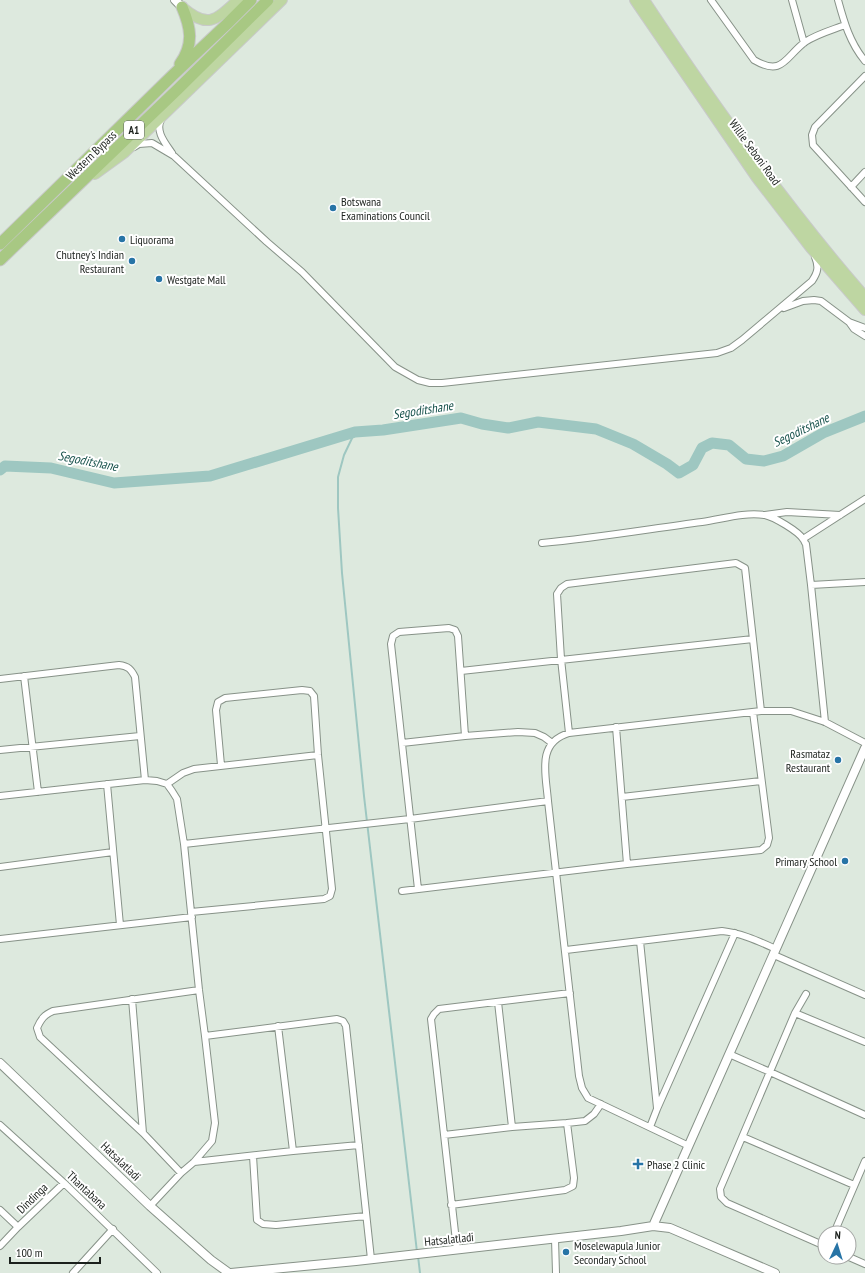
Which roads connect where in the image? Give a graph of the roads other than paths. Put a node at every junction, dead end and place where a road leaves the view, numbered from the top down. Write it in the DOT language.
graph roads {
  1 [pos="249,0"];
  2 [pos="268,0"];
  3 [pos="282,0"];
  4 [pos="635,0"];
  5 [pos="644,0"];
  6 [pos="711,0"];
  7 [pos="792,0"];
  8 [pos="838,0"];
  9 [pos="178,4"];
  10 [pos="239,5"];
  11 [pos="845,25"];
  12 [pos="804,43"];
  13 [pos="865,61"];
  14 [pos="173,75"];
  15 [pos="865,76"];
  16 [pos="166,112"];
  17 [pos="124,154"];
  18 [pos="174,156"];
  19 [pos="865,172"];
  20 [pos="851,187"];
  21 [pos="74,189"];
  22 [pos="865,202"];
  23 [pos="0,244"];
  24 [pos="811,248"];
  25 [pos="0,260"];
  26 [pos="855,286"];
  27 [pos="865,291"];
  28 [pos="865,298"];
  29 [pos="778,310"];
  30 [pos="865,310"];
  31 [pos="849,322"];
  32 [pos="865,328"];
  33 [pos="865,336"];
  34 [pos="865,499"];
  35 [pos="765,515"];
  36 [pos="840,515"];
  37 [pos="804,539"];
  38 [pos="542,543"];
  39 [pos="865,582"];
  40 [pos="811,585"];
  41 [pos="754,639"];
  42 [pos="561,659"];
  43 [pos="461,671"];
  44 [pos="24,676"];
  45 [pos="0,679"];
  46 [pos="761,711"];
  47 [pos="753,712"];
  48 [pos="825,722"];
  49 [pos="616,728"];
  50 [pos="569,733"];
  51 [pos="140,736"];
  52 [pos="465,736"];
  53 [pos="402,743"];
  54 [pos="552,743"];
  55 [pos="865,743"];
  56 [pos="32,746"];
  57 [pos="865,748"];
  58 [pos="0,750"];
  59 [pos="318,755"];
  60 [pos="221,765"];
  61 [pos="145,780"];
  62 [pos="761,781"];
  63 [pos="107,784"];
  64 [pos="167,784"];
  65 [pos="38,792"];
  66 [pos="0,796"];
  67 [pos="622,797"];
  68 [pos="548,801"];
  69 [pos="410,819"];
  70 [pos="326,828"];
  71 [pos="184,844"];
  72 [pos="113,852"];
  73 [pos="627,864"];
  74 [pos="0,867"];
  75 [pos="557,873"];
  76 [pos="418,889"];
  77 [pos="402,891"];
  78 [pos="191,915"];
  79 [pos="120,925"];
  80 [pos="735,933"];
  81 [pos="0,939"];
  82 [pos="640,941"];
  83 [pos="566,950"];
  84 [pos="775,952"];
  85 [pos="199,990"];
  86 [pos="570,993"];
  87 [pos="806,994"];
  88 [pos="865,995"];
  89 [pos="132,999"];
  90 [pos="498,1002"];
  91 [pos="796,1013"];
  92 [pos="278,1026"];
  93 [pos="205,1036"];
  94 [pos="865,1042"];
  95 [pos="729,1054"];
  96 [pos="0,1062"];
  97 [pos="770,1072"];
  98 [pos="601,1104"];
  99 [pos="657,1110"];
  100 [pos="865,1114"];
  101 [pos="567,1123"];
  102 [pos="0,1125"];
  103 [pos="512,1127"];
  104 [pos="650,1127"];
  105 [pos="143,1133"];
  106 [pos="444,1135"];
  107 [pos="743,1137"];
  108 [pos="359,1145"];
  109 [pos="689,1146"];
  110 [pos="293,1151"];
  111 [pos="253,1156"];
  112 [pos="865,1161"];
  113 [pos="194,1162"];
  114 [pos="181,1173"];
  115 [pos="64,1183"];
  116 [pos="854,1185"];
  117 [pos="451,1205"];
  118 [pos="150,1206"];
  119 [pos="0,1210"];
  120 [pos="366,1216"];
  121 [pos="837,1225"];
  122 [pos="653,1226"];
  123 [pos="18,1227"];
  124 [pos="113,1229"];
  125 [pos="555,1239"];
  126 [pos="817,1242"];
  127 [pos="0,1246"];
  128 [pos="457,1250"];
  129 [pos="371,1259"];
  130 [pos="73,1273"];
  131 [pos="157,1273"];
  132 [pos="230,1273"];
  133 [pos="556,1273"];
  134 [pos="775,1273"];
  1 -- 10 [label="highway, Western Bypass / A1"];
  2 -- 21 [label="highway, Western Bypass / A1"];
  3 -- 16 [label="main road"];
  4 -- 24 [label="main road, Willie Seboni Road"];
  5 -- 26 [label="main road, Willie Seboni Road"];
  6 -- 12 [label="street"];
  7 -- 12 [label="street"];
  8 -- 11 [label="street"];
  9 -- 10 [label="main road"];
  9 -- 14 [label="highway"];
  10 -- 14 [label="highway, Western Bypass / A1"];
  11 -- 12 [label="street"];
  11 -- 13 [label="street"];
  14 -- 23 [label="highway, Western Bypass / A1"];
  15 -- 20 [label="street"];
  16 -- 17 [label="main road"];
  16 -- 18 [label="street"];
  17 -- 18 [label="street"];
  17 -- 21 [label="main road"];
  18 -- 29 [label="street"];
  19 -- 20 [label="street"];
  20 -- 22 [label="street"];
  21 -- 25 [label="highway, Western Bypass / A1"];
  24 -- 29 [label="street"];
  24 -- 30 [label="main road, Willie Seboni Road"];
  26 -- 27 [label="main road"];
  26 -- 28 [label="main road, Willie Seboni Road"];
  29 -- 31 [label="street"];
  31 -- 32 [label="street"];
  31 -- 33 [label="street"];
  34 -- 36 [label="street"];
  35 -- 36 [label="street"];
  35 -- 37 [label="street"];
  35 -- 38 [label="street"];
  36 -- 37 [label="street"];
  37 -- 40 [label="street"];
  39 -- 40 [label="street"];
  40 -- 48 [label="street"];
  41 -- 42 [label="street"];
  41 -- 42 [label="street"];
  41 -- 46 [label="street"];
  42 -- 43 [label="street"];
  42 -- 50 [label="street"];
  43 -- 52 [label="street"];
  43 -- 53 [label="street"];
  44 -- 45 [label="street"];
  44 -- 51 [label="street"];
  44 -- 56 [label="street"];
  46 -- 47 [label="street"];
  46 -- 48 [label="street"];
  47 -- 49 [label="street"];
  47 -- 62 [label="street"];
  48 -- 55 [label="street"];
  49 -- 50 [label="street"];
  49 -- 67 [label="street"];
  50 -- 54 [label="street"];
  51 -- 56 [label="street"];
  51 -- 61 [label="street"];
  52 -- 53 [label="street"];
  52 -- 54 [label="street"];
  53 -- 69 [label="street"];
  54 -- 68 [label="street"];
  56 -- 58 [label="street"];
  56 -- 65 [label="street"];
  57 -- 84 [label="street"];
  59 -- 60 [label="street"];
  59 -- 60 [label="street"];
  59 -- 70 [label="street"];
  60 -- 64 [label="street"];
  61 -- 63 [label="street"];
  61 -- 64 [label="street"];
  62 -- 67 [label="street"];
  62 -- 73 [label="street"];
  63 -- 65 [label="street"];
  63 -- 72 [label="street"];
  64 -- 71 [label="street"];
  65 -- 66 [label="street"];
  67 -- 73 [label="street"];
  68 -- 69 [label="street"];
  68 -- 75 [label="street"];
  69 -- 70 [label="street"];
  69 -- 76 [label="street"];
  70 -- 71 [label="street"];
  70 -- 78 [label="street"];
  71 -- 78 [label="street"];
  72 -- 74 [label="street"];
  72 -- 79 [label="street"];
  73 -- 75 [label="street"];
  75 -- 76 [label="street"];
  75 -- 83 [label="street"];
  76 -- 77 [label="street"];
  78 -- 79 [label="street"];
  78 -- 85 [label="street"];
  79 -- 81 [label="street"];
  80 -- 82 [label="street"];
  80 -- 84 [label="street"];
  80 -- 99 [label="street"];
  82 -- 83 [label="street"];
  82 -- 99 [label="street"];
  83 -- 86 [label="street"];
  84 -- 88 [label="street"];
  84 -- 95 [label="street"];
  85 -- 89 [label="street"];
  85 -- 93 [label="street"];
  86 -- 90 [label="street"];
  86 -- 98 [label="street"];
  87 -- 91 [label="street"];
  89 -- 105 [label="street"];
  89 -- 105 [label="street"];
  90 -- 103 [label="street"];
  90 -- 106 [label="street"];
  91 -- 94 [label="street"];
  91 -- 97 [label="street"];
  92 -- 93 [label="street"];
  92 -- 108 [label="street"];
  92 -- 110 [label="street"];
  93 -- 113 [label="street"];
  95 -- 97 [label="street"];
  95 -- 109 [label="street"];
  96 -- 118 [label="street, Hatsalatladi"];
  97 -- 100 [label="street"];
  97 -- 107 [label="street"];
  98 -- 101 [label="street"];
  98 -- 104 [label="street"];
  99 -- 104 [label="street"];
  101 -- 103 [label="street"];
  101 -- 117 [label="street"];
  102 -- 115 [label="street, Thantabana"];
  103 -- 106 [label="street"];
  104 -- 109 [label="street"];
  105 -- 114 [label="street"];
  106 -- 117 [label="street"];
  107 -- 116 [label="street"];
  107 -- 126 [label="street"];
  108 -- 110 [label="street"];
  108 -- 120 [label="street"];
  109 -- 122 [label="street"];
  110 -- 111 [label="street"];
  111 -- 113 [label="street"];
  111 -- 120 [label="street"];
  112 -- 116 [label="street"];
  113 -- 114 [label="street"];
  114 -- 118 [label="street"];
  115 -- 123 [label="street, Dindinga"];
  115 -- 124 [label="street, Thantabana"];
  116 -- 121 [label="street"];
  117 -- 128 [label="street"];
  118 -- 132 [label="street, Hatsalatladi"];
  119 -- 123 [label="street"];
  120 -- 129 [label="street"];
  122 -- 125 [label="street, Hatsalatladi"];
  122 -- 134 [label="street, Hatsalatladi"];
  123 -- 127 [label="street, Dindinga"];
  124 -- 130 [label="street"];
  124 -- 131 [label="street, Thantabana"];
  125 -- 128 [label="street, Hatsalatladi"];
  125 -- 133 [label="street"];
  128 -- 129 [label="street, Hatsalatladi"];
  129 -- 132 [label="street, Hatsalatladi"];
}
